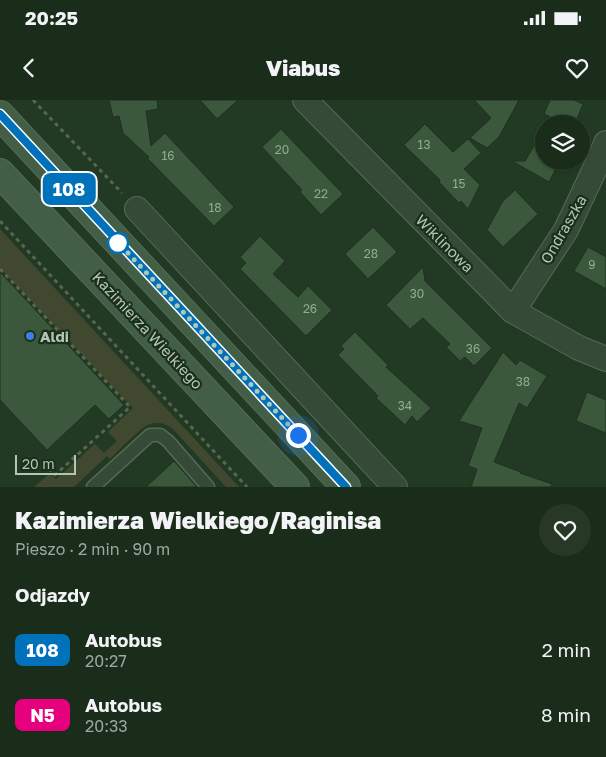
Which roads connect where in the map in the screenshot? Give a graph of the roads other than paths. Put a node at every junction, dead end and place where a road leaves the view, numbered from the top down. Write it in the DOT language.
graph roads {
  1 [pos="305,100"];
  2 [pos="0,114"];
  3 [pos="606,143"];
  4 [pos="0,174"];
  5 [pos="137,209"];
  6 [pos="114,238"];
  7 [pos="83,260"];
  8 [pos="512,311"];
  9 [pos="606,358"];
  10 [pos="93,487"];
  11 [pos="208,487"];
  12 [pos="295,487"];
  13 [pos="346,487"];
  14 [pos="395,487"];
  1 -- 8 [label="street, Wiklinowa"];
  2 -- 6 [label="main road"];
  3 -- 8 [label="street, Ondraszka"];
  4 -- 7 [label="main road, Kazimierza Wielkiego"];
  5 -- 14 [label="street"];
  6 -- 7 [label="main road"];
  6 -- 13 [label="main road"];
  7 -- 12 [label="main road, Kazimierza Wielkiego"];
  8 -- 9 [label="street, Wiklinowa"];
  10 -- 11 [label="lane"];
}
